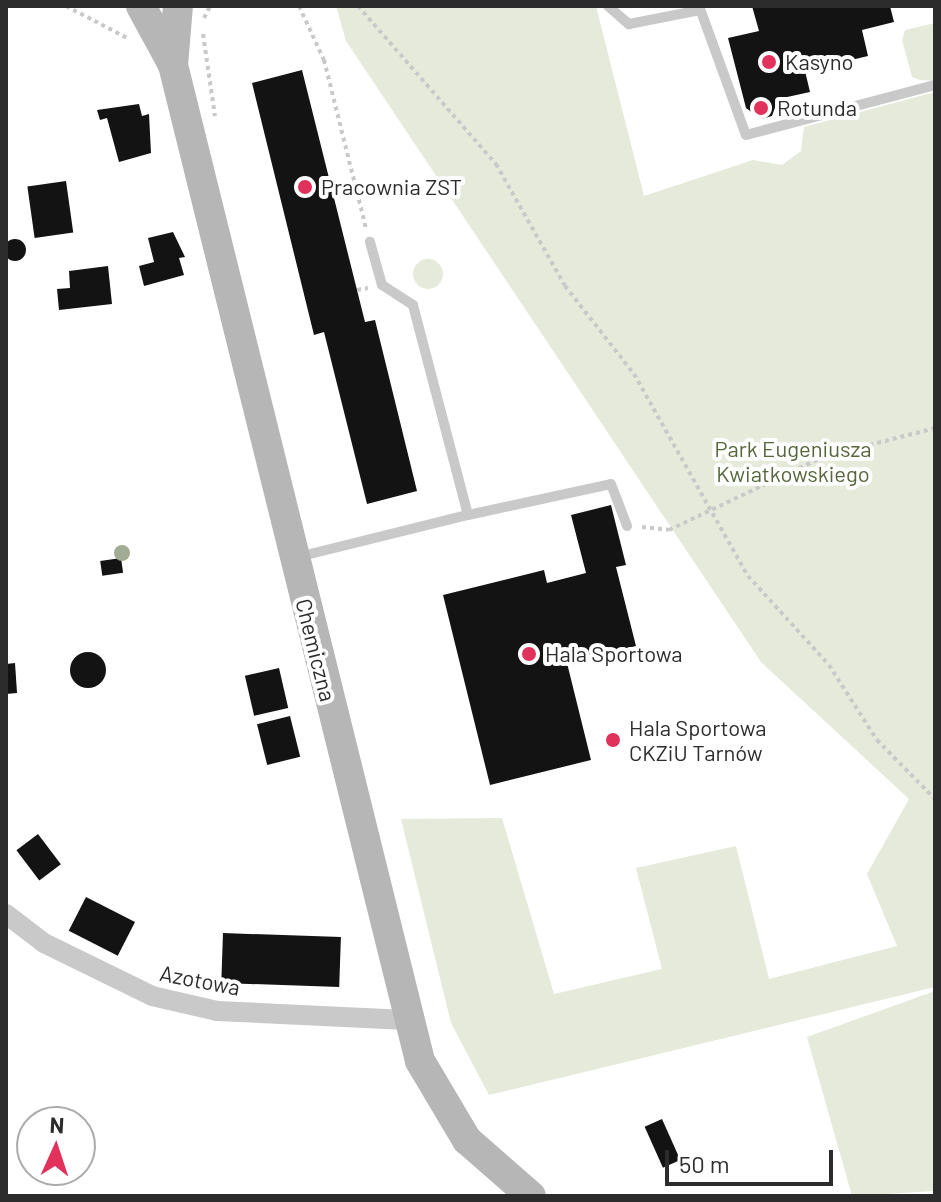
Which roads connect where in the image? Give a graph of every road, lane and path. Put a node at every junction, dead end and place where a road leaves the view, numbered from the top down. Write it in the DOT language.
graph roads {
  1 [pos="66,6"];
  2 [pos="141,6"];
  3 [pos="299,6"];
  4 [pos="358,6"];
  5 [pos="608,6"];
  6 [pos="697,8"];
  7 [pos="190,15"];
  8 [pos="135,37"];
  9 [pos="173,65"];
  10 [pos="935,85"];
  11 [pos="215,100"];
  12 [pos="370,242"];
  13 [pos="935,428"];
  14 [pos="712,507"];
  15 [pos="468,515"];
  16 [pos="627,526"];
  17 [pos="293,558"];
  18 [pos="935,799"];
  19 [pos="6,914"];
  20 [pos="407,1020"];
  21 [pos="531,1196"];
  1 -- 8 [label="path"];
  2 -- 9 [label="street, Chemiczna"];
  3 -- 12 [label="path"];
  4 -- 14 [label="path"];
  5 -- 6 [label="lane"];
  6 -- 10 [label="lane"];
  7 -- 9 [label="street, Chemiczna"];
  7 -- 11 [label="path"];
  9 -- 17 [label="street, Chemiczna"];
  12 -- 15 [label="lane"];
  13 -- 14 [label="path"];
  14 -- 16 [label="path"];
  14 -- 18 [label="path"];
  15 -- 16 [label="lane"];
  15 -- 17 [label="lane"];
  17 -- 20 [label="street, Chemiczna"];
  19 -- 20 [label="street, Azotowa"];
  20 -- 21 [label="street, Chemiczna"];
}
